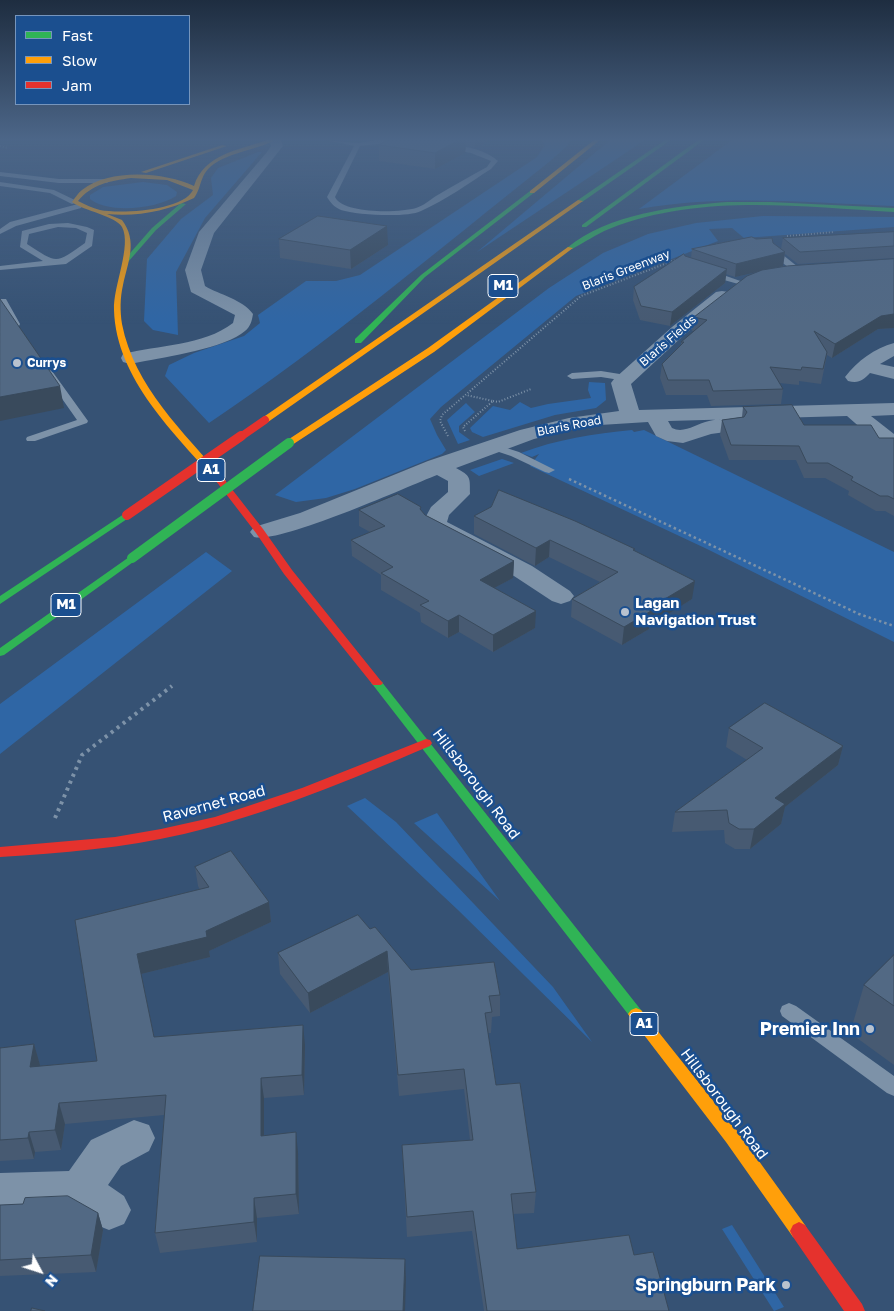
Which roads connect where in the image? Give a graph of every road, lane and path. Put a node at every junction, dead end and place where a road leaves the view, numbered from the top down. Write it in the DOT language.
graph roads {
  1 [pos="71,201"];
  2 [pos="78,201"];
  3 [pos="179,201"];
  4 [pos="184,201"];
  5 [pos="233,201"];
  6 [pos="333,201"];
  7 [pos="433,201"];
  8 [pos="518,201"];
  9 [pos="580,201"];
  10 [pos="619,201"];
  11 [pos="76,204"];
  12 [pos="894,210"];
  13 [pos="93,211"];
  14 [pos="0,232"];
  15 [pos="842,232"];
  16 [pos="784,237"];
  17 [pos="744,240"];
  18 [pos="716,245"];
  19 [pos="775,252"];
  20 [pos="680,259"];
  21 [pos="126,260"];
  22 [pos="51,263"];
  23 [pos="0,268"];
  24 [pos="696,269"];
  25 [pos="816,270"];
  26 [pos="798,271"];
  27 [pos="777,273"];
  28 [pos="749,280"];
  29 [pos="1,299"];
  30 [pos="22,332"];
  31 [pos="894,349"];
  32 [pos="130,358"];
  33 [pos="44,365"];
  34 [pos="894,373"];
  35 [pos="316,383"];
  36 [pos="531,389"];
  37 [pos="465,395"];
  38 [pos="493,401"];
  39 [pos="894,409"];
  40 [pos="854,411"];
  41 [pos="655,415"];
  42 [pos="631,416"];
  43 [pos="814,425"];
  44 [pos="304,433"];
  45 [pos="470,434"];
  46 [pos="31,439"];
  47 [pos="452,443"];
  48 [pos="894,445"];
  49 [pos="491,446"];
  50 [pos="436,466"];
  51 [pos="549,470"];
  52 [pos="262,532"];
  53 [pos="561,596"];
  54 [pos="0,600"];
  55 [pos="894,626"];
  56 [pos="0,653"];
  57 [pos="172,686"];
  58 [pos="426,743"];
  59 [pos="40,850"];
  60 [pos="0,852"];
  61 [pos="789,1011"];
  62 [pos="894,1087"];
  63 [pos="134,1138"];
  64 [pos="0,1193"];
  65 [pos="855,1311"];
  1 -- 11 [label="lane"];
  2 -- 11 [label="main road"];
  3 -- 13 [label="main road, A1"];
  4 -- 21 [label="main road, A1"];
  5 -- 32 [label="street"];
  6 -- 7 [label="lane"];
  8 -- 35 [label="main road"];
  9 -- 35 [label="main road, M1"];
  10 -- 44 [label="main road, M1"];
  11 -- 13 [label="main road, A1"];
  11 -- 14 [label="lane"];
  12 -- 44 [label="main road"];
  13 -- 21 [label="main road, A1"];
  15 -- 16 [label="path"];
  17 -- 18 [label="path"];
  19 -- 26 [label="lane"];
  20 -- 37 [label="path, Blaris Greenway"];
  21 -- 32 [label="main road, Hillsborough Road / A1"];
  22 -- 22 [label="lane"];
  22 -- 23 [label="lane"];
  24 -- 28 [label="lane"];
  25 -- 26 [label="street"];
  26 -- 27 [label="street"];
  28 -- 42 [label="street, Blaris Fields"];
  29 -- 30 [label="lane"];
  31 -- 34 [label="street"];
  32 -- 52 [label="main road, Hillsborough Road / A1"];
  33 -- 46 [label="lane"];
  35 -- 54 [label="main road, M1, bridge"];
  36 -- 38 [label="path"];
  37 -- 38 [label="path"];
  37 -- 47 [label="path, Blaris Greenway"];
  38 -- 45 [label="path"];
  39 -- 40 [label="street, Blaris Road"];
  40 -- 41 [label="street, Blaris Road"];
  40 -- 48 [label="street"];
  41 -- 42 [label="street, Blaris Road"];
  41 -- 43 [label="street"];
  42 -- 49 [label="street, Blaris Road"];
  44 -- 56 [label="main road, M1, bridge"];
  49 -- 50 [label="street, Blaris Road"];
  49 -- 51 [label="lane"];
  50 -- 52 [label="street, Blaris Road"];
  50 -- 53 [label="street"];
  51 -- 55 [label="path"];
  52 -- 58 [label="main road, Hillsborough Road / A1"];
  57 -- 59 [label="path"];
  58 -- 59 [label="main road, Ravernet Road"];
  58 -- 65 [label="main road, Hillsborough Road / A1"];
  59 -- 60 [label="main road, Ravernet Road"];
  61 -- 62 [label="lane"];
  63 -- 64 [label="street"];
}
